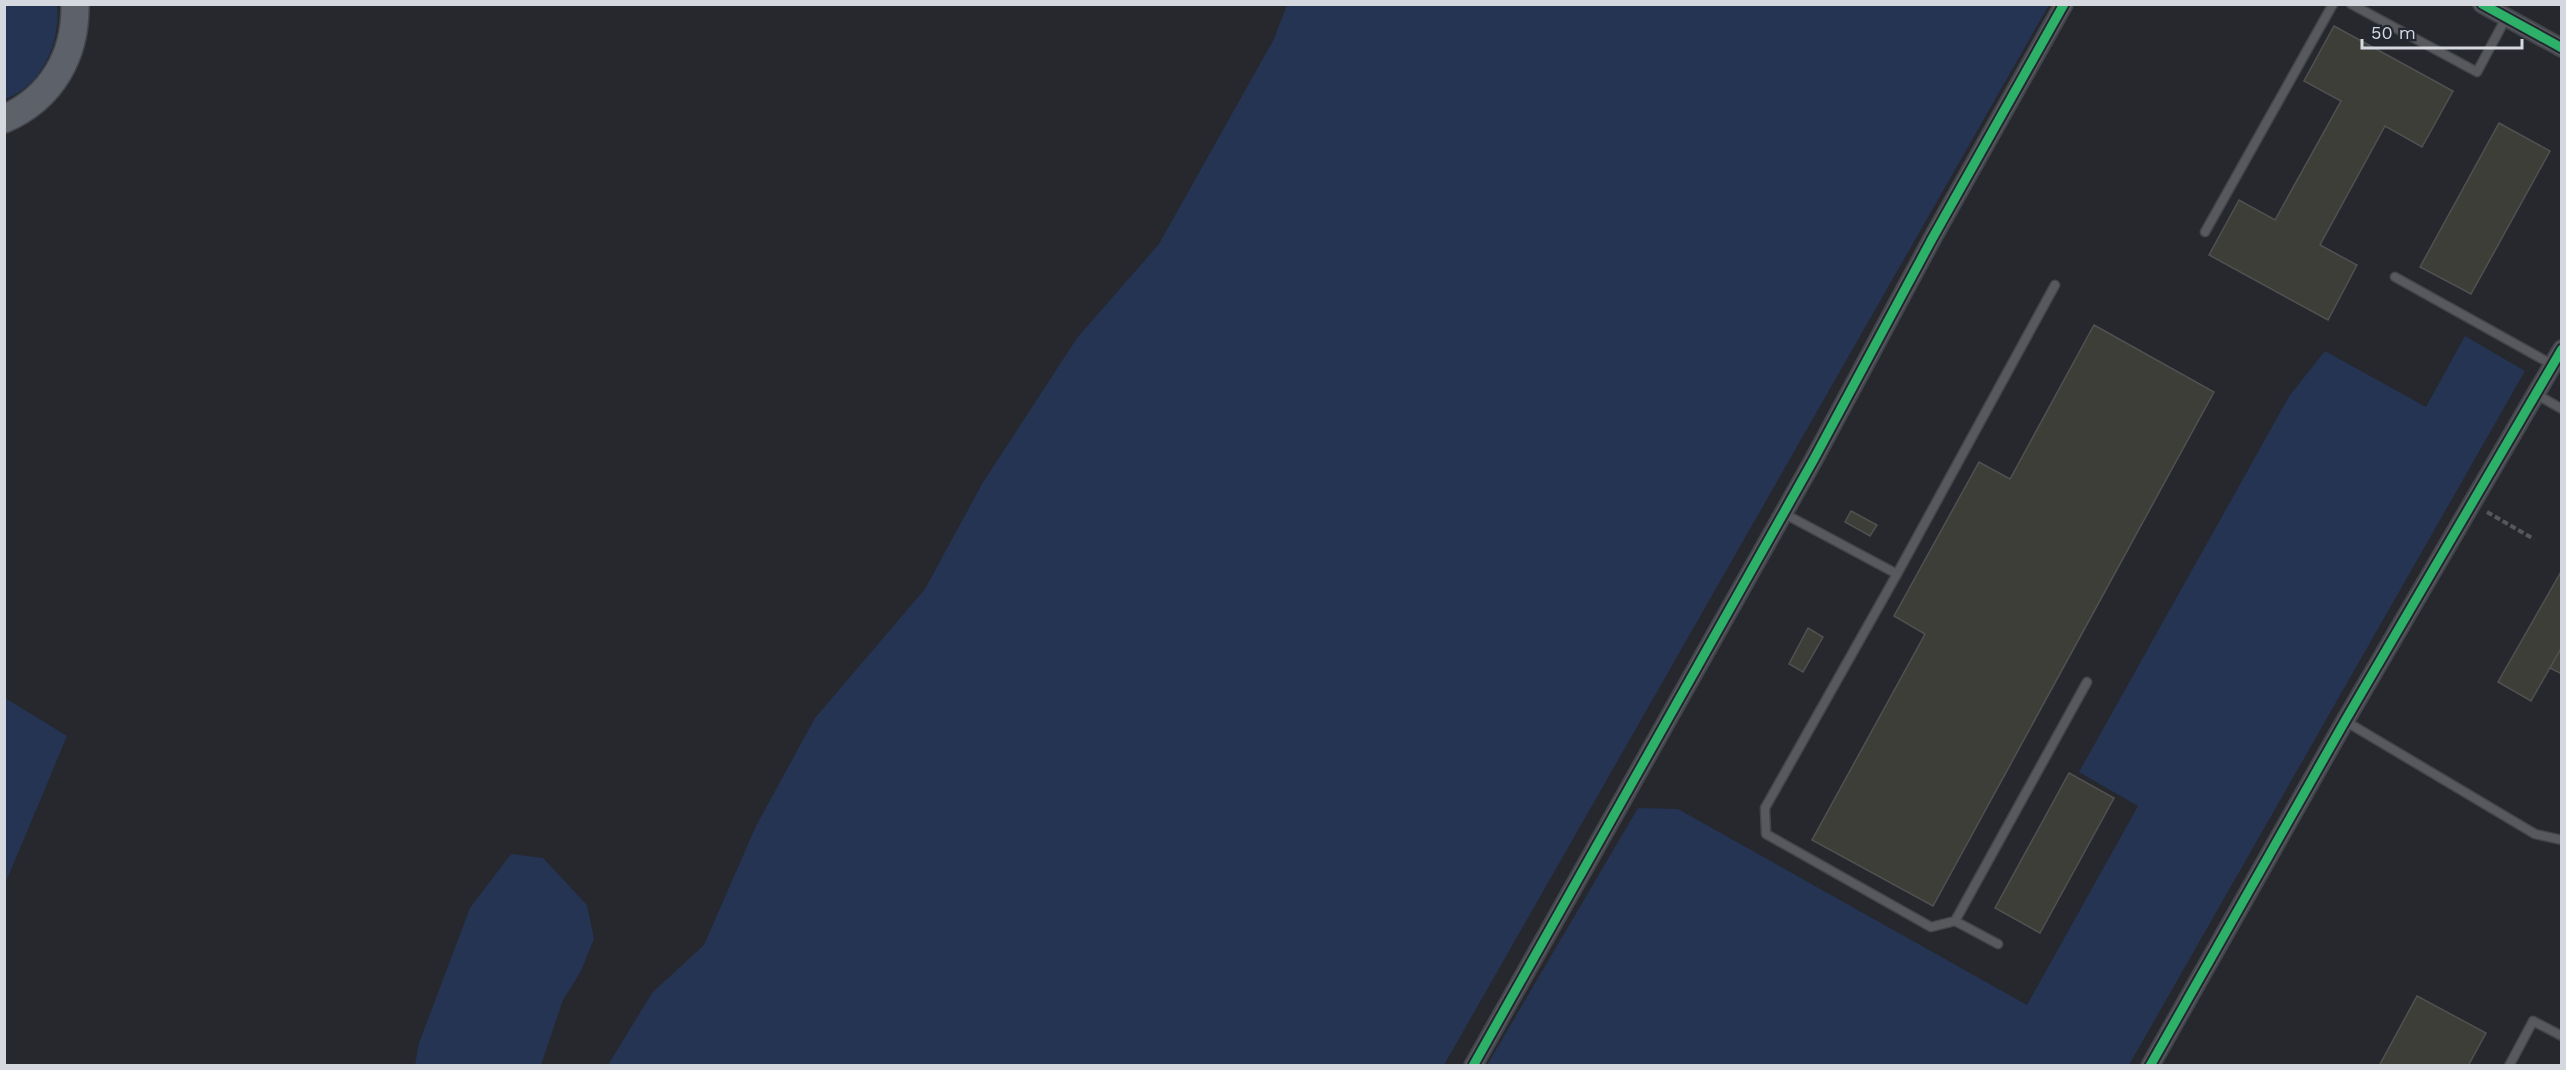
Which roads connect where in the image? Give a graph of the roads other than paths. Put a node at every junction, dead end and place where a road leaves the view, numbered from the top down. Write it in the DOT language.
graph roads {
  1 [pos="75,4"];
  2 [pos="2064,4"];
  3 [pos="2333,4"];
  4 [pos="2351,4"];
  5 [pos="2482,4"];
  6 [pos="2506,18"];
  7 [pos="2562,48"];
  8 [pos="4,119"];
  9 [pos="2205,232"];
  10 [pos="2395,277"];
  11 [pos="2055,285"];
  12 [pos="2562,349"];
  13 [pos="2553,365"];
  14 [pos="2536,394"];
  15 [pos="2562,409"];
  16 [pos="1782,513"];
  17 [pos="1897,574"];
  18 [pos="2087,682"];
  19 [pos="2345,721"];
  20 [pos="2562,840"];
  21 [pos="1955,921"];
  22 [pos="1998,944"];
  23 [pos="2562,1036"];
  24 [pos="1473,1065"];
  25 [pos="2150,1065"];
  26 [pos="2509,1065"];
  1 -- 8 [label="main road"];
  2 -- 16 [label="street"];
  3 -- 9 [label="lane"];
  4 -- 6 [label="lane"];
  5 -- 6 [label="street"];
  6 -- 7 [label="street"];
  10 -- 13 [label="lane"];
  11 -- 17 [label="lane"];
  12 -- 13 [label="street"];
  13 -- 14 [label="street"];
  14 -- 15 [label="lane"];
  14 -- 19 [label="street"];
  16 -- 17 [label="lane"];
  16 -- 24 [label="street"];
  17 -- 21 [label="lane"];
  18 -- 21 [label="lane"];
  19 -- 20 [label="lane"];
  19 -- 25 [label="street"];
  21 -- 22 [label="lane"];
  23 -- 26 [label="lane"];
}
